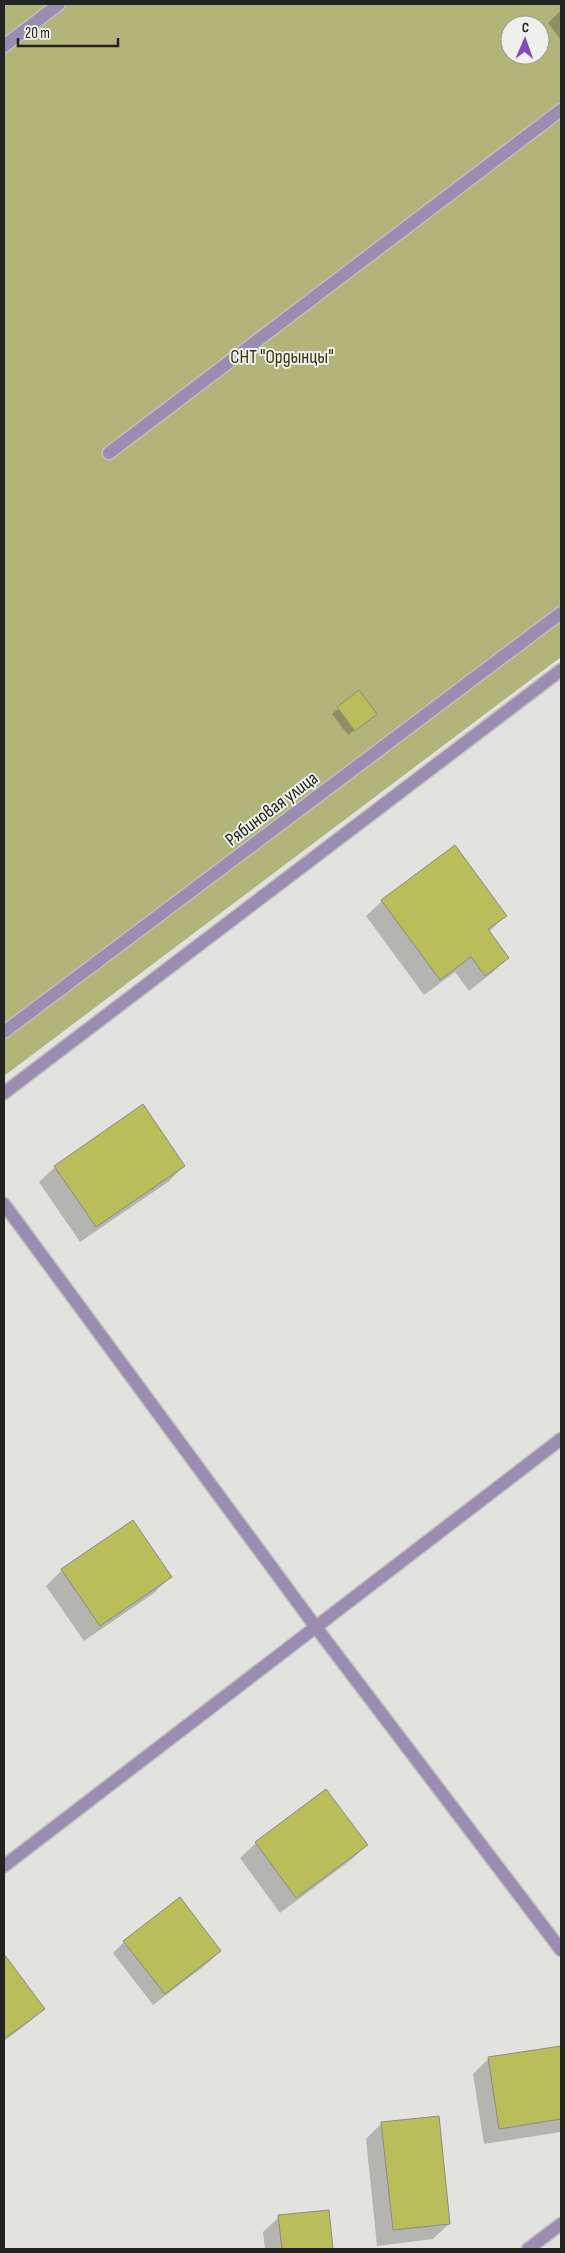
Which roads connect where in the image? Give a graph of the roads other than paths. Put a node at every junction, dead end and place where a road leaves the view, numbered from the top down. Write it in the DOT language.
graph roads {
  1 [pos="60,4"];
  2 [pos="4,46"];
  3 [pos="561,110"];
  4 [pos="109,453"];
  5 [pos="561,613"];
  6 [pos="561,670"];
  7 [pos="4,1032"];
  8 [pos="4,1093"];
  9 [pos="4,1204"];
  10 [pos="561,1439"];
  11 [pos="315,1626"];
  12 [pos="4,1866"];
  13 [pos="561,1950"];
  14 [pos="561,2224"];
  15 [pos="528,2249"];
  1 -- 2 [label="street"];
  3 -- 4 [label="street"];
  5 -- 7 [label="street, Рябиновая улица"];
  6 -- 8 [label="street"];
  9 -- 11 [label="street"];
  10 -- 11 [label="street"];
  11 -- 12 [label="street"];
  11 -- 13 [label="street"];
  14 -- 15 [label="street"];
}
